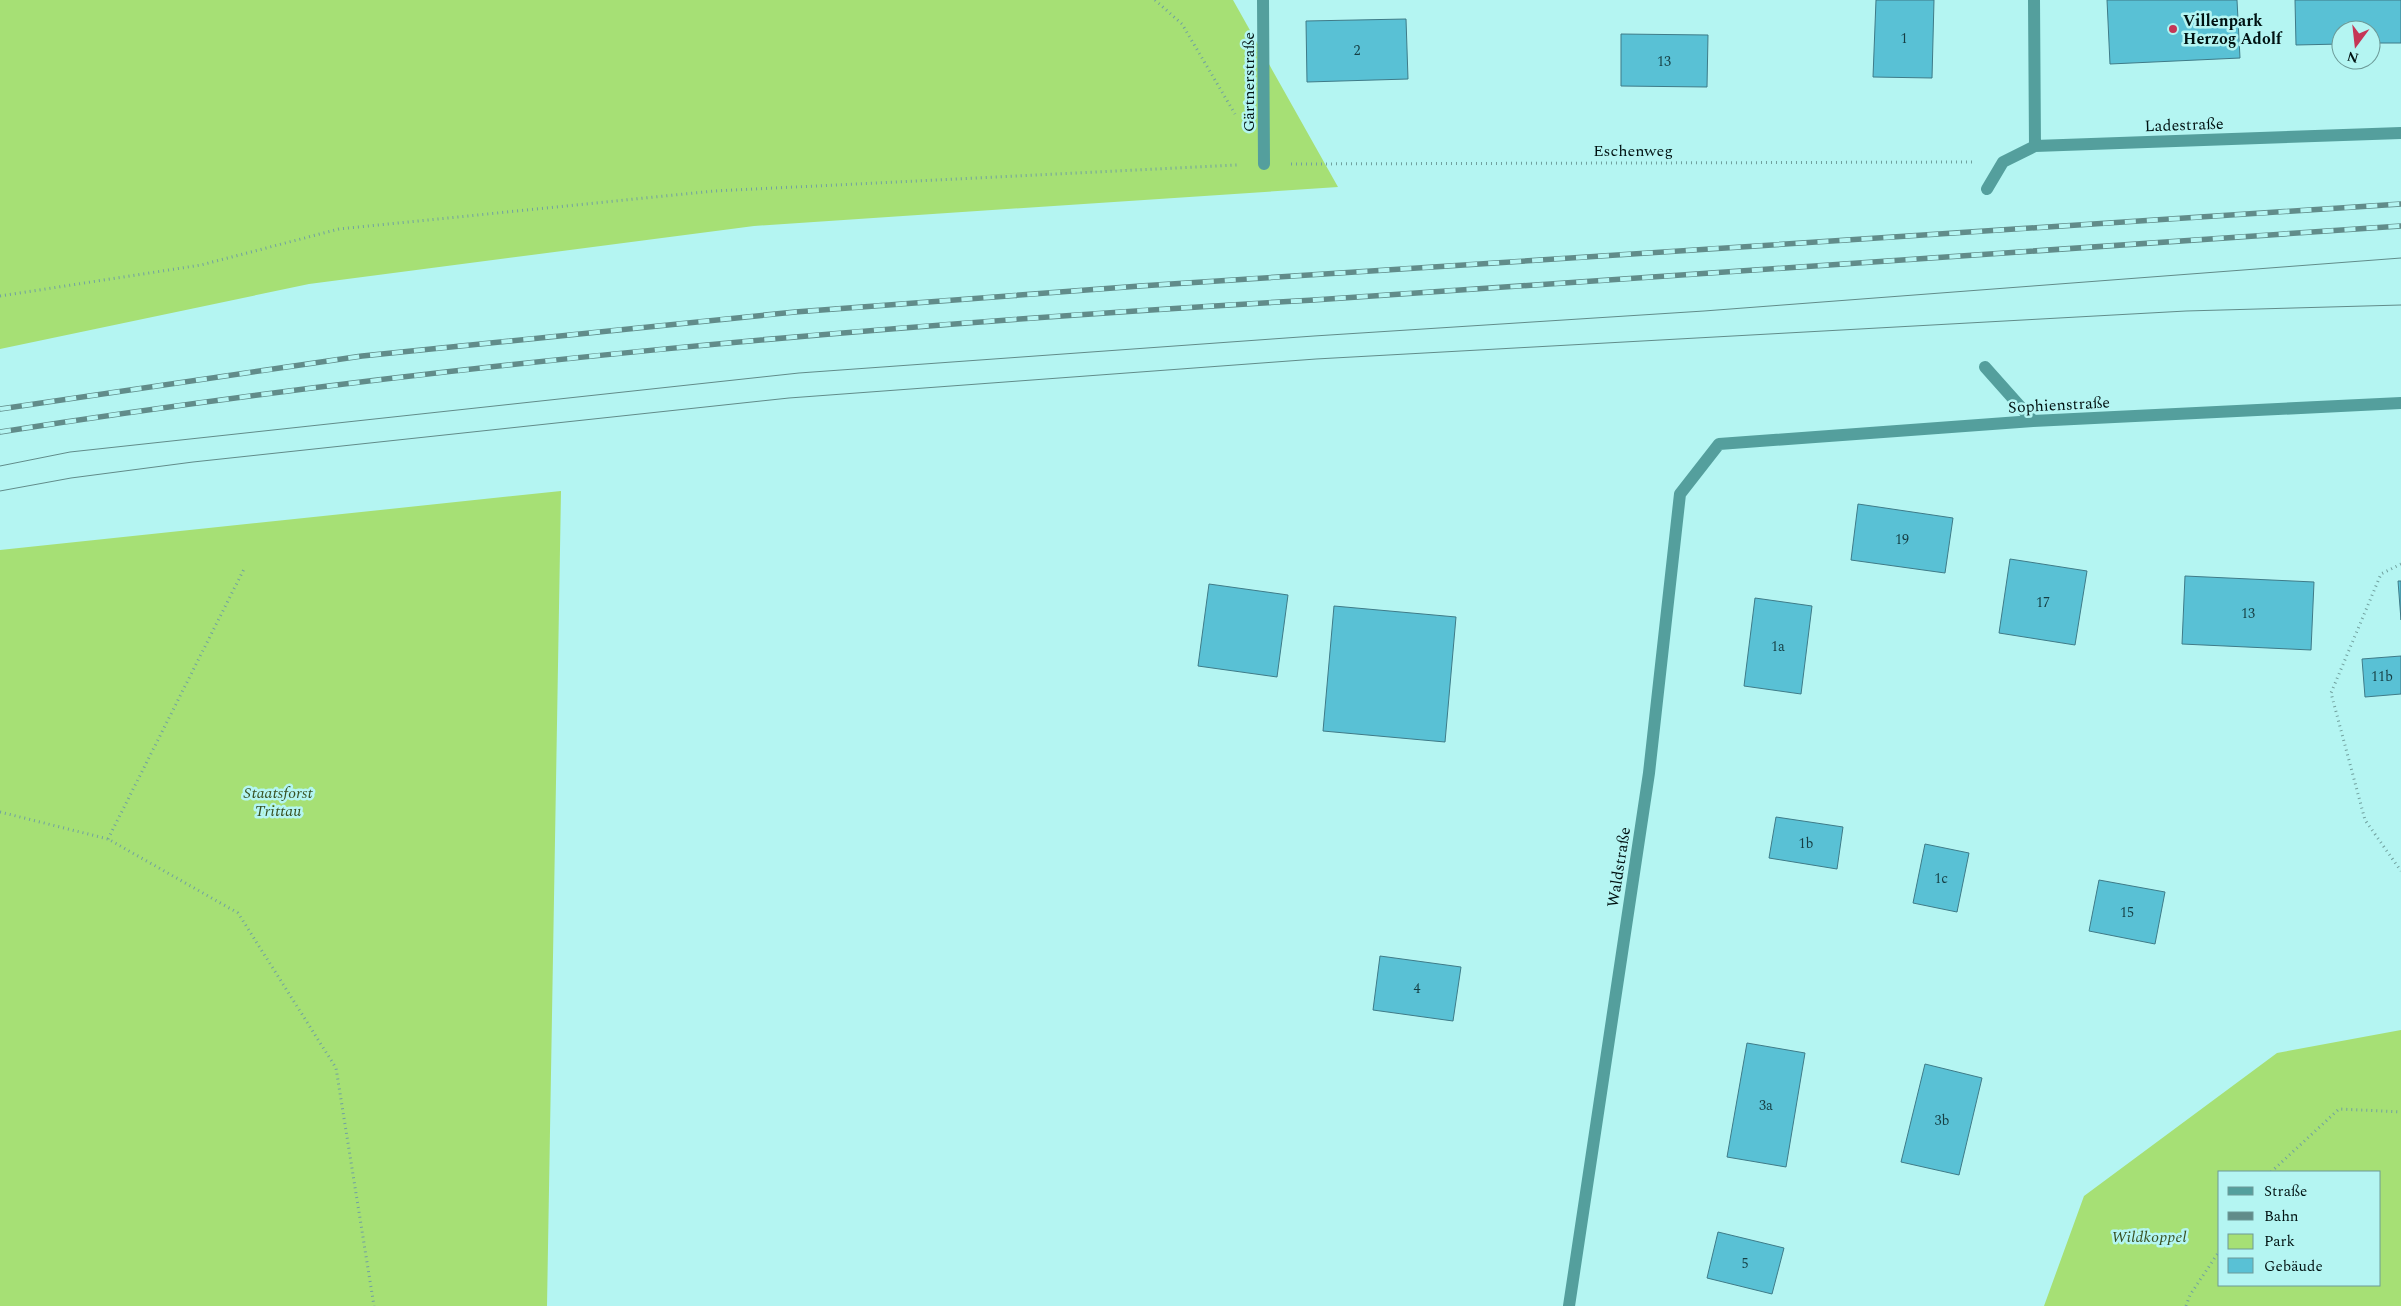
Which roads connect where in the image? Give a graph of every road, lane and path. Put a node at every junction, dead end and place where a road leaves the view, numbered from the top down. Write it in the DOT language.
graph roads {
  1 [pos="1156,0"];
  2 [pos="1263,0"];
  3 [pos="2034,0"];
  4 [pos="1240,123"];
  5 [pos="2401,133"];
  6 [pos="2035,146"];
  7 [pos="2003,162"];
  8 [pos="1264,164"];
  9 [pos="1987,189"];
  10 [pos="0,296"];
  11 [pos="1985,367"];
  12 [pos="2401,403"];
  13 [pos="2033,422"];
  14 [pos="1720,444"];
  15 [pos="2401,564"];
  16 [pos="244,569"];
  17 [pos="0,812"];
  18 [pos="108,839"];
  19 [pos="2401,871"];
  20 [pos="2401,1112"];
  21 [pos="2273,1171"];
  22 [pos="2218,1253"];
  23 [pos="374,1306"];
  24 [pos="1569,1306"];
  25 [pos="2186,1306"];
  1 -- 4 [label="path"];
  2 -- 8 [label="street, Gärtnerstraße"];
  3 -- 6 [label="street"];
  5 -- 6 [label="street, Ladestraße"];
  6 -- 7 [label="street, Ladestraße"];
  7 -- 8 [label="path, Eschenweg"];
  7 -- 9 [label="street"];
  8 -- 10 [label="path, Eschenweg"];
  11 -- 13 [label="street"];
  12 -- 13 [label="street, Sophienstraße"];
  13 -- 14 [label="street, Sophienstraße"];
  14 -- 24 [label="street, Waldstraße"];
  15 -- 19 [label="path"];
  16 -- 18 [label="path"];
  17 -- 18 [label="path"];
  18 -- 23 [label="path"];
  20 -- 21 [label="path"];
  22 -- 25 [label="path"];
}
